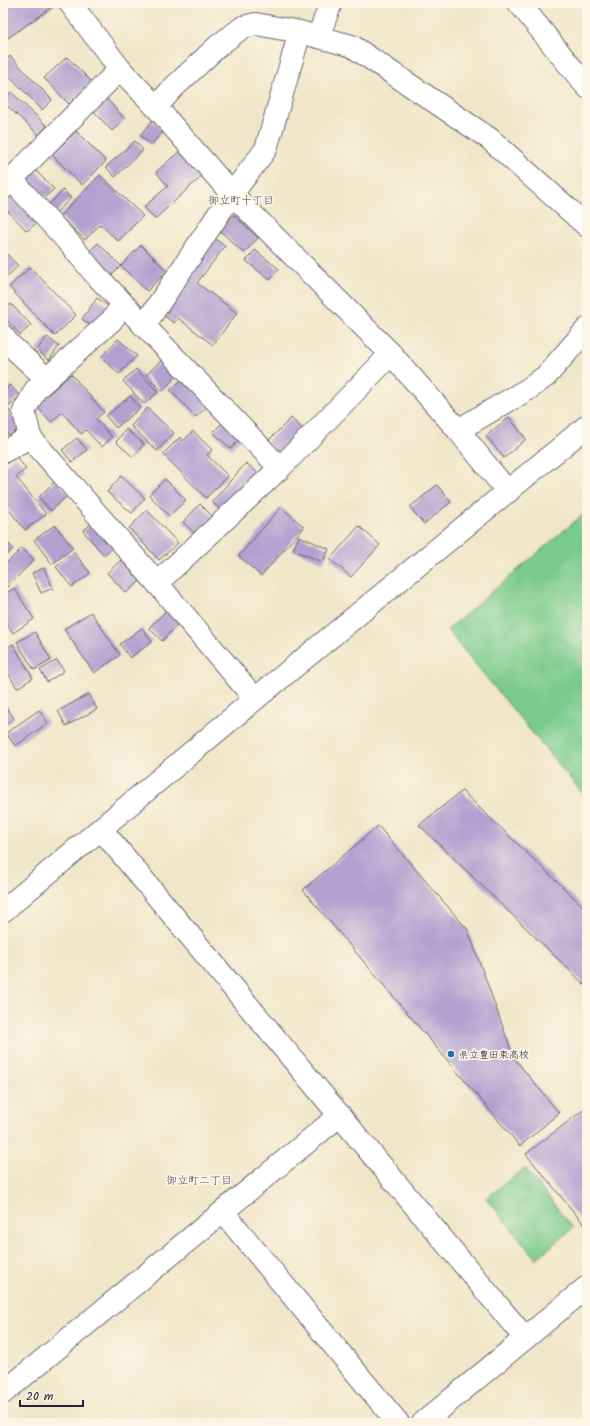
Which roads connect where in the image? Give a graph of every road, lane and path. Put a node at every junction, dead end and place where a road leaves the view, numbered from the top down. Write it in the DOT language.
graph roads {
  1 [pos="70,3"];
  2 [pos="331,3"];
  3 [pos="519,3"];
  4 [pos="309,34"];
  5 [pos="120,69"];
  6 [pos="587,86"];
  7 [pos="156,107"];
  8 [pos="7,183"];
  9 [pos="232,194"];
  10 [pos="587,226"];
  11 [pos="123,304"];
  12 [pos="144,326"];
  13 [pos="587,329"];
  14 [pos="3,336"];
  15 [pos="391,354"];
  16 [pos="47,378"];
  17 [pos="587,426"];
  18 [pos="458,430"];
  19 [pos="30,437"];
  20 [pos="3,452"];
  21 [pos="280,468"];
  22 [pos="508,492"];
  23 [pos="157,583"];
  24 [pos="255,699"];
  25 [pos="101,829"];
  26 [pos="3,911"];
  27 [pos="340,1115"];
  28 [pos="223,1212"];
  29 [pos="587,1287"];
  30 [pos="526,1338"];
  31 [pos="3,1393"];
  32 [pos="398,1423"];
  33 [pos="423,1423"];
  1 -- 5 [label="street"];
  2 -- 4 [label="street"];
  3 -- 6 [label="street"];
  4 -- 7 [label="street"];
  4 -- 9 [label="street"];
  4 -- 10 [label="street"];
  5 -- 7 [label="street"];
  5 -- 8 [label="street"];
  7 -- 9 [label="street"];
  8 -- 11 [label="street"];
  9 -- 12 [label="street"];
  9 -- 15 [label="street"];
  11 -- 12 [label="street"];
  11 -- 16 [label="street"];
  12 -- 21 [label="street"];
  13 -- 18 [label="street"];
  14 -- 16 [label="street"];
  15 -- 18 [label="street"];
  15 -- 21 [label="street"];
  16 -- 19 [label="street"];
  17 -- 22 [label="street"];
  18 -- 22 [label="street"];
  19 -- 20 [label="street"];
  19 -- 23 [label="street"];
  21 -- 23 [label="street"];
  22 -- 24 [label="street"];
  23 -- 24 [label="street"];
  24 -- 25 [label="street"];
  25 -- 26 [label="street"];
  25 -- 27 [label="street"];
  27 -- 28 [label="street"];
  27 -- 30 [label="street"];
  28 -- 31 [label="street"];
  28 -- 32 [label="street"];
  29 -- 30 [label="street"];
  30 -- 33 [label="street"];
}
